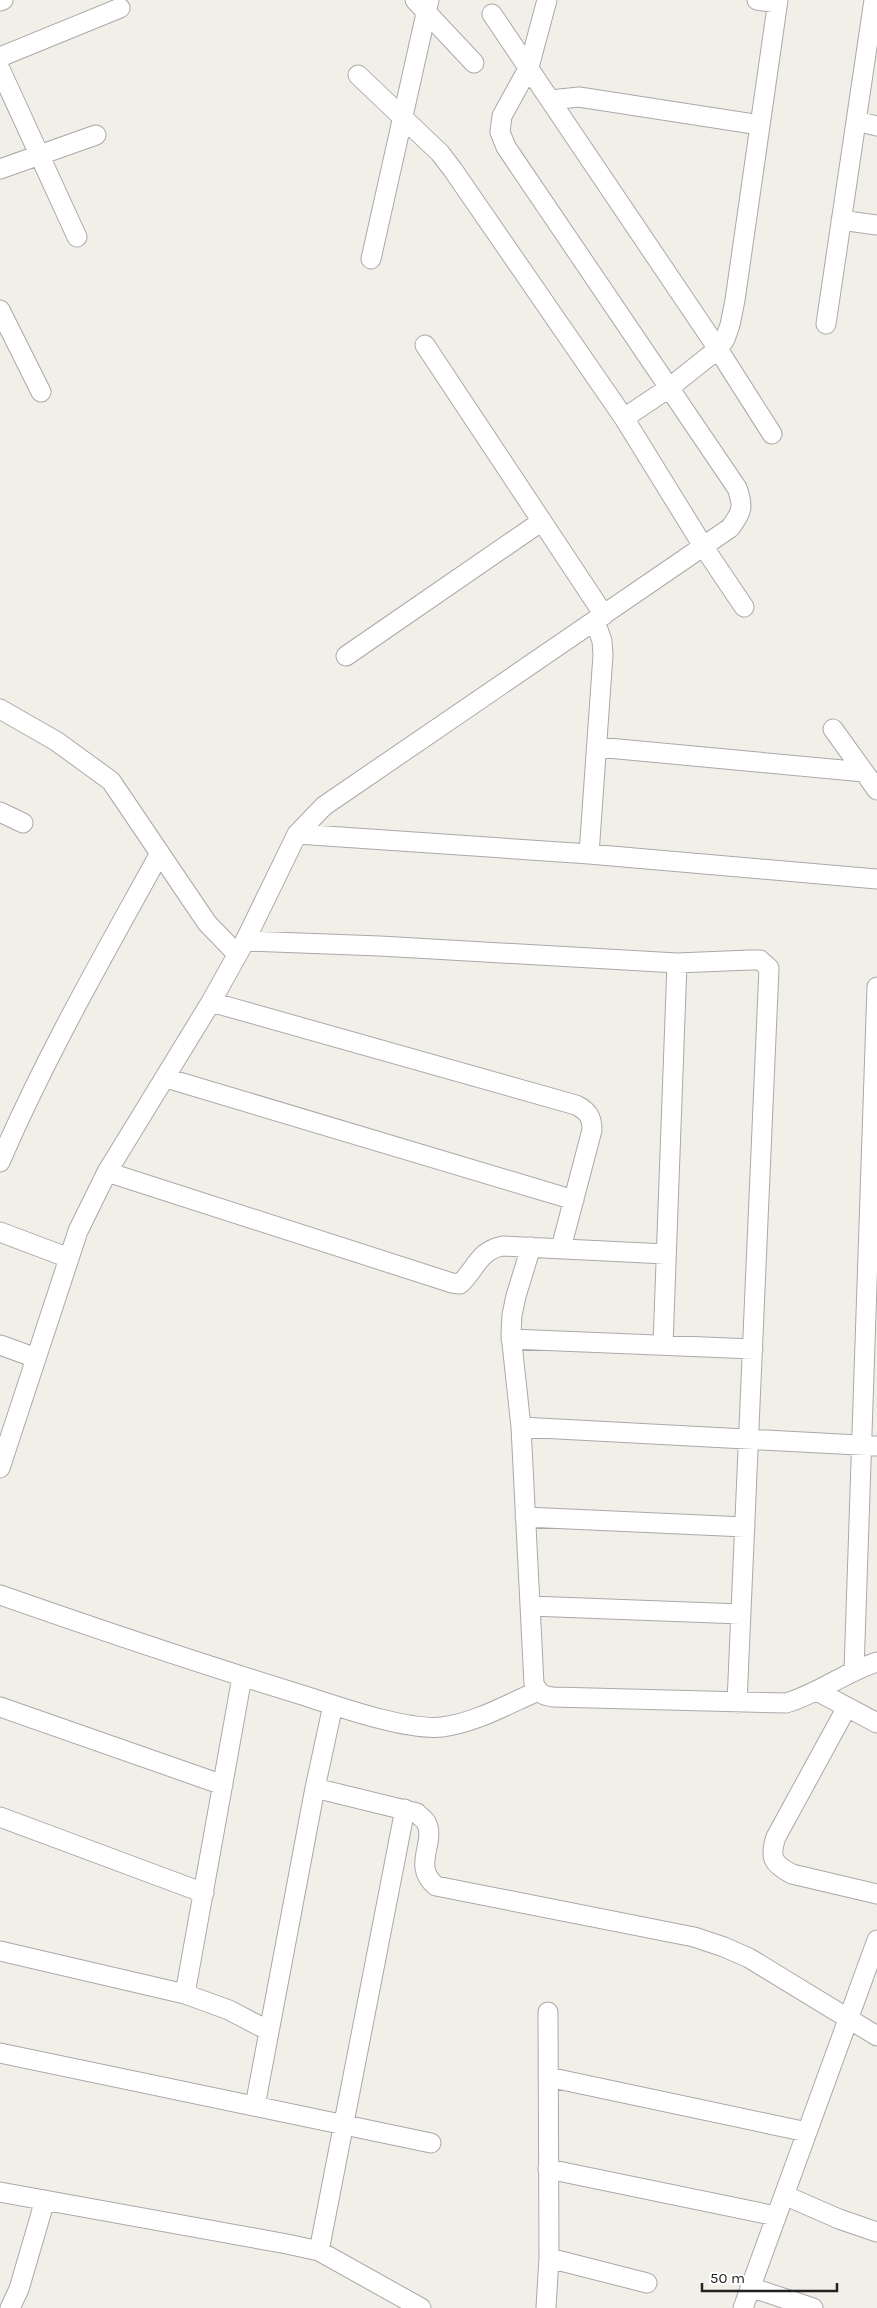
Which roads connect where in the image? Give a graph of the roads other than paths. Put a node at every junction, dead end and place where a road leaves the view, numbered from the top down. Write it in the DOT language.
graph roads {
  1 [pos="547,0"];
  2 [pos="757,0"];
  3 [pos="874,0"];
  4 [pos="778,1"];
  5 [pos="423,4"];
  6 [pos="120,8"];
  7 [pos="492,14"];
  8 [pos="0,57"];
  9 [pos="474,63"];
  10 [pos="529,67"];
  11 [pos="0,69"];
  12 [pos="358,75"];
  13 [pos="551,100"];
  14 [pos="402,118"];
  15 [pos="856,121"];
  16 [pos="760,125"];
  17 [pos="877,126"];
  18 [pos="96,134"];
  19 [pos="40,155"];
  20 [pos="0,169"];
  21 [pos="841,220"];
  22 [pos="877,225"];
  23 [pos="77,237"];
  24 [pos="371,259"];
  25 [pos="0,310"];
  26 [pos="826,324"];
  27 [pos="425,345"];
  28 [pos="718,349"];
  29 [pos="669,388"];
  30 [pos="42,392"];
  31 [pos="624,418"];
  32 [pos="772,434"];
  33 [pos="542,521"];
  34 [pos="703,546"];
  35 [pos="744,607"];
  36 [pos="599,618"];
  37 [pos="346,656"];
  38 [pos="0,709"];
  39 [pos="833,729"];
  40 [pos="597,747"];
  41 [pos="864,772"];
  42 [pos="877,790"];
  43 [pos="0,812"];
  44 [pos="23,823"];
  45 [pos="297,834"];
  46 [pos="160,853"];
  47 [pos="589,854"];
  48 [pos="877,879"];
  49 [pos="241,947"];
  50 [pos="677,963"];
  51 [pos="877,987"];
  52 [pos="211,1002"];
  53 [pos="166,1078"];
  54 [pos="0,1162"];
  55 [pos="107,1172"];
  56 [pos="574,1200"];
  57 [pos="0,1232"];
  58 [pos="532,1247"];
  59 [pos="561,1248"];
  60 [pos="666,1254"];
  61 [pos="70,1258"];
  62 [pos="512,1339"];
  63 [pos="0,1345"];
  64 [pos="663,1345"];
  65 [pos="871,1348"];
  66 [pos="753,1349"];
  67 [pos="36,1358"];
  68 [pos="521,1427"];
  69 [pos="749,1439"];
  70 [pos="870,1446"];
  71 [pos="1,1460"];
  72 [pos="526,1516"];
  73 [pos="745,1526"];
  74 [pos="868,1541"];
  75 [pos="0,1595"];
  76 [pos="530,1606"];
  77 [pos="741,1614"];
  78 [pos="877,1662"];
  79 [pos="854,1671"];
  80 [pos="242,1677"];
  81 [pos="818,1691"];
  82 [pos="538,1692"];
  83 [pos="737,1703"];
  84 [pos="333,1705"];
  85 [pos="0,1707"];
  86 [pos="847,1707"];
  87 [pos="877,1723"];
  88 [pos="223,1785"];
  89 [pos="315,1788"];
  90 [pos="404,1809"];
  91 [pos="0,1817"];
  92 [pos="204,1893"];
  93 [pos="877,1894"];
  94 [pos="877,1940"];
  95 [pos="0,1951"];
  96 [pos="185,1994"];
  97 [pos="548,2012"];
  98 [pos="848,2019"];
  99 [pos="269,2031"];
  100 [pos="877,2036"];
  101 [pos="0,2053"];
  102 [pos="548,2077"];
  103 [pos="255,2106"];
  104 [pos="343,2124"];
  105 [pos="807,2132"];
  106 [pos="431,2143"];
  107 [pos="548,2169"];
  108 [pos="0,2192"];
  109 [pos="784,2195"];
  110 [pos="45,2200"];
  111 [pos="776,2216"];
  112 [pos="877,2232"];
  113 [pos="319,2251"];
  114 [pos="549,2258"];
  115 [pos="647,2283"];
  116 [pos="750,2286"];
  117 [pos="11,2308"];
  118 [pos="421,2308"];
  119 [pos="546,2308"];
  120 [pos="743,2308"];
  121 [pos="813,2308"];
  1 -- 10 [label="street"];
  2 -- 4 [label="street"];
  3 -- 15 [label="street"];
  4 -- 16 [label="street"];
  5 -- 9 [label="street"];
  5 -- 14 [label="street"];
  6 -- 8 [label="street"];
  7 -- 10 [label="street"];
  10 -- 13 [label="street"];
  10 -- 29 [label="street"];
  11 -- 19 [label="street"];
  12 -- 14 [label="street"];
  13 -- 16 [label="street"];
  13 -- 28 [label="street"];
  14 -- 24 [label="street"];
  14 -- 31 [label="street"];
  15 -- 17 [label="street"];
  15 -- 21 [label="street"];
  16 -- 28 [label="street"];
  18 -- 19 [label="street"];
  19 -- 20 [label="street"];
  19 -- 23 [label="street"];
  21 -- 22 [label="street"];
  21 -- 26 [label="street"];
  25 -- 30 [label="street"];
  27 -- 33 [label="street"];
  28 -- 29 [label="street"];
  28 -- 32 [label="street"];
  29 -- 31 [label="street"];
  29 -- 34 [label="street"];
  31 -- 34 [label="street"];
  33 -- 36 [label="street"];
  33 -- 37 [label="street"];
  34 -- 35 [label="street"];
  34 -- 36 [label="street"];
  36 -- 40 [label="street"];
  36 -- 45 [label="street"];
  38 -- 46 [label="street"];
  39 -- 41 [label="street"];
  40 -- 41 [label="street"];
  40 -- 47 [label="street"];
  41 -- 42 [label="street"];
  43 -- 44 [label="street"];
  45 -- 47 [label="street"];
  45 -- 49 [label="street"];
  46 -- 49 [label="street"];
  46 -- 54 [label="street"];
  47 -- 48 [label="street"];
  49 -- 50 [label="street"];
  49 -- 52 [label="street"];
  50 -- 60 [label="street"];
  50 -- 66 [label="street"];
  51 -- 65 [label="street"];
  52 -- 53 [label="street"];
  52 -- 56 [label="street"];
  53 -- 55 [label="street"];
  53 -- 56 [label="street"];
  55 -- 58 [label="street"];
  55 -- 61 [label="street"];
  56 -- 59 [label="street"];
  57 -- 61 [label="street"];
  58 -- 59 [label="street"];
  58 -- 62 [label="street"];
  59 -- 60 [label="street"];
  60 -- 64 [label="street"];
  61 -- 67 [label="street"];
  62 -- 64 [label="street"];
  62 -- 68 [label="street"];
  63 -- 67 [label="street"];
  64 -- 66 [label="street"];
  65 -- 70 [label="street"];
  66 -- 69 [label="street"];
  67 -- 71 [label="street"];
  68 -- 69 [label="street"];
  68 -- 72 [label="street"];
  69 -- 70 [label="street"];
  69 -- 73 [label="street"];
  70 -- 74 [label="street"];
  72 -- 73 [label="street"];
  72 -- 76 [label="street"];
  73 -- 77 [label="street"];
  74 -- 79 [label="street"];
  75 -- 80 [label="street"];
  76 -- 77 [label="street"];
  76 -- 82 [label="street"];
  77 -- 83 [label="street"];
  78 -- 79 [label="street"];
  79 -- 81 [label="street"];
  80 -- 84 [label="street"];
  80 -- 88 [label="street"];
  81 -- 83 [label="street"];
  81 -- 86 [label="street"];
  82 -- 83 [label="street"];
  82 -- 84 [label="street"];
  84 -- 89 [label="street"];
  85 -- 88 [label="street"];
  86 -- 87 [label="street"];
  86 -- 93 [label="street"];
  88 -- 92 [label="street"];
  89 -- 90 [label="street"];
  89 -- 99 [label="street"];
  90 -- 98 [label="street"];
  90 -- 104 [label="street"];
  91 -- 92 [label="street"];
  92 -- 96 [label="street"];
  94 -- 98 [label="street"];
  95 -- 96 [label="street"];
  96 -- 99 [label="street"];
  97 -- 102 [label="street"];
  98 -- 100 [label="street"];
  98 -- 105 [label="street"];
  99 -- 103 [label="street"];
  101 -- 103 [label="street"];
  102 -- 105 [label="street"];
  102 -- 107 [label="street"];
  103 -- 104 [label="street"];
  104 -- 106 [label="street"];
  104 -- 113 [label="street"];
  105 -- 109 [label="street"];
  107 -- 111 [label="street"];
  107 -- 114 [label="street"];
  108 -- 110 [label="street"];
  109 -- 111 [label="street"];
  109 -- 112 [label="street"];
  110 -- 113 [label="street"];
  110 -- 117 [label="street"];
  111 -- 116 [label="street"];
  113 -- 118 [label="street"];
  114 -- 115 [label="street"];
  114 -- 119 [label="street"];
  116 -- 120 [label="street"];
  116 -- 121 [label="street"];
}
